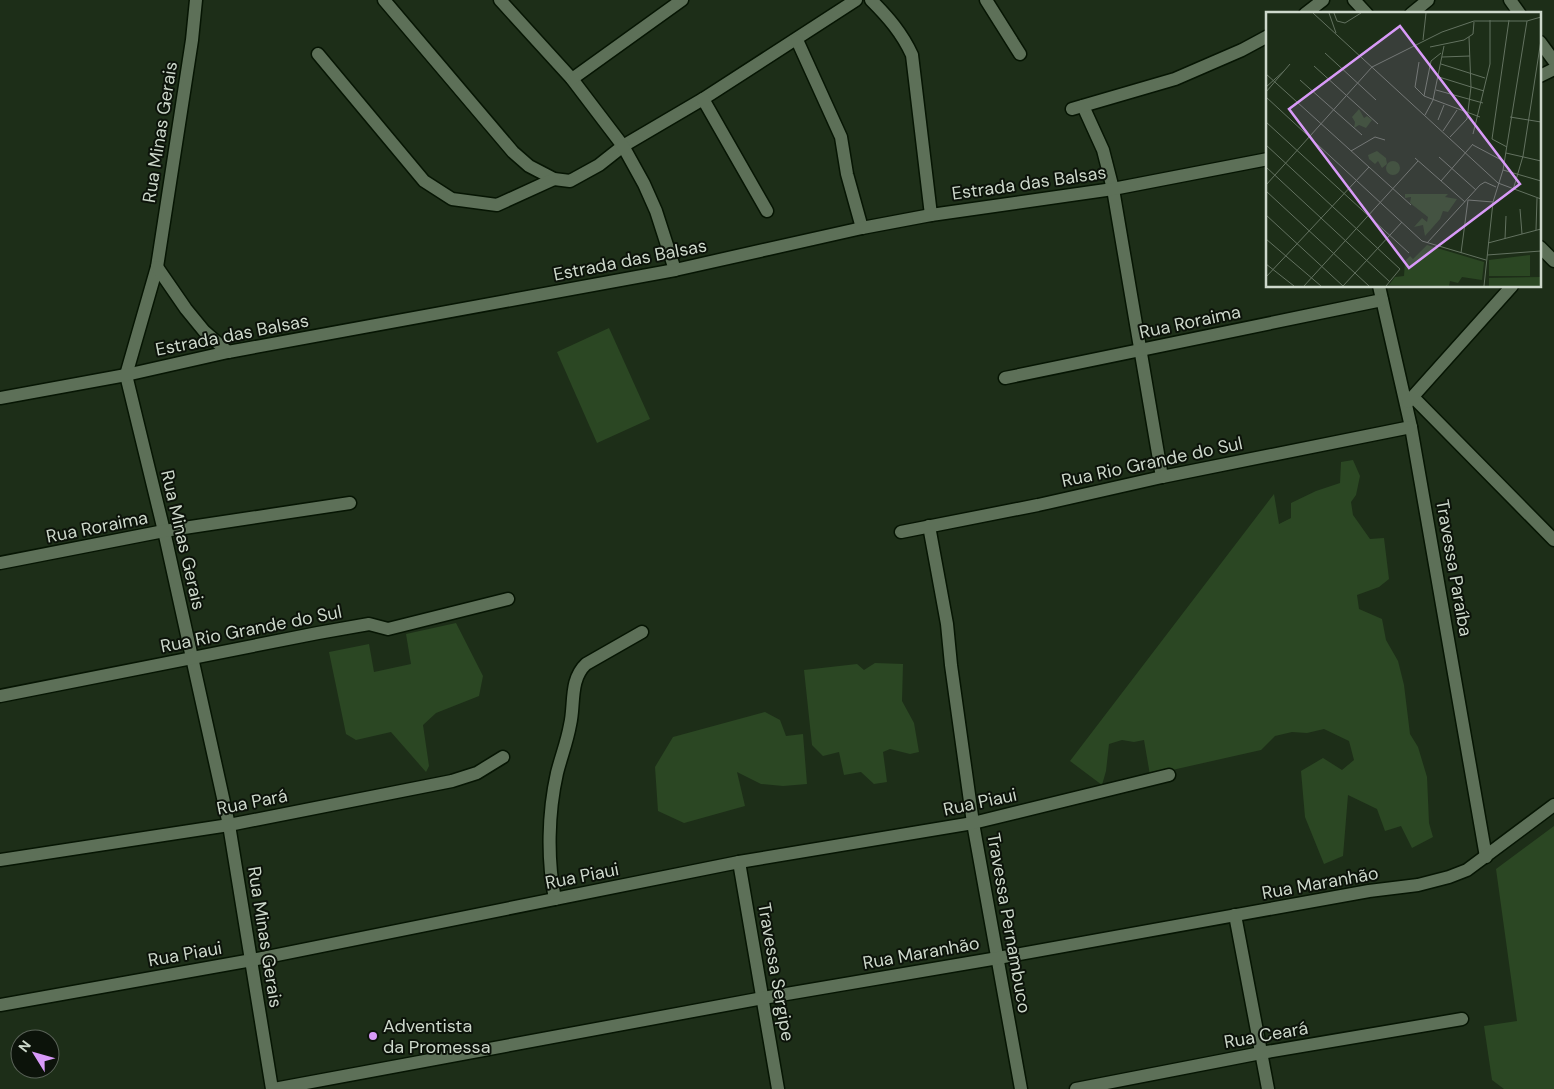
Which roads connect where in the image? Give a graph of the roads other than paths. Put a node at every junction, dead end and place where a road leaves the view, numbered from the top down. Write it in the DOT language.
graph roads {
  1 [pos="196,0"];
  2 [pos="384,0"];
  3 [pos="682,0"];
  4 [pos="856,0"];
  5 [pos="871,0"];
  6 [pos="986,0"];
  7 [pos="1323,0"];
  8 [pos="1354,0"];
  9 [pos="1428,0"];
  10 [pos="1510,0"];
  11 [pos="503,1"];
  12 [pos="1308,12"];
  13 [pos="1364,12"];
  14 [pos="1413,12"];
  15 [pos="1519,12"];
  16 [pos="1266,37"];
  17 [pos="797,40"];
  18 [pos="1542,45"];
  19 [pos="318,54"];
  20 [pos="1020,54"];
  21 [pos="1554,61"];
  22 [pos="1554,69"];
  23 [pos="1542,75"];
  24 [pos="572,80"];
  25 [pos="703,99"];
  26 [pos="623,146"];
  27 [pos="1266,159"];
  28 [pos="554,179"];
  29 [pos="1113,189"];
  30 [pos="767,211"];
  31 [pos="931,216"];
  32 [pos="862,228"];
  33 [pos="1542,251"];
  34 [pos="1554,261"];
  35 [pos="157,267"];
  36 [pos="675,270"];
  37 [pos="1379,288"];
  38 [pos="1510,288"];
  39 [pos="1382,300"];
  40 [pos="1140,350"];
  41 [pos="228,352"];
  42 [pos="126,375"];
  43 [pos="1005,378"];
  44 [pos="0,398"];
  45 [pos="1410,400"];
  46 [pos="1411,426"];
  47 [pos="1162,477"];
  48 [pos="350,503"];
  49 [pos="929,526"];
  50 [pos="164,532"];
  51 [pos="901,532"];
  52 [pos="1554,540"];
  53 [pos="0,564"];
  54 [pos="508,599"];
  55 [pos="642,632"];
  56 [pos="192,658"];
  57 [pos="0,696"];
  58 [pos="503,757"];
  59 [pos="1169,775"];
  60 [pos="1554,805"];
  61 [pos="973,823"];
  62 [pos="229,825"];
  63 [pos="1486,857"];
  64 [pos="0,860"];
  65 [pos="739,862"];
  66 [pos="555,899"];
  67 [pos="1235,916"];
  68 [pos="998,958"];
  69 [pos="252,960"];
  70 [pos="763,998"];
  71 [pos="0,1005"];
  72 [pos="1462,1019"];
  73 [pos="1262,1053"];
  74 [pos="273,1089"];
  75 [pos="778,1089"];
  76 [pos="1021,1089"];
  77 [pos="1076,1089"];
  78 [pos="1268,1089"];
  1 -- 35 [label="street, Rua Minas Gerais"];
  2 -- 28 [label="street"];
  3 -- 24 [label="street"];
  4 -- 17 [label="street"];
  5 -- 31 [label="street"];
  6 -- 20 [label="street"];
  7 -- 12 [label="street"];
  8 -- 13 [label="street"];
  9 -- 14 [label="street"];
  10 -- 15 [label="street"];
  11 -- 24 [label="street"];
  16 -- 29 [label="street"];
  17 -- 25 [label="street"];
  17 -- 32 [label="street"];
  18 -- 21 [label="street"];
  19 -- 28 [label="street"];
  22 -- 23 [label="street"];
  24 -- 26 [label="street"];
  25 -- 26 [label="street"];
  25 -- 30 [label="street"];
  26 -- 28 [label="street"];
  26 -- 36 [label="street"];
  27 -- 29 [label="street, Estrada das Balsas"];
  29 -- 31 [label="street, Estrada das Balsas"];
  29 -- 40 [label="street"];
  31 -- 32 [label="street, Estrada das Balsas"];
  32 -- 36 [label="street, Estrada das Balsas"];
  33 -- 34 [label="street"];
  35 -- 41 [label="street"];
  35 -- 42 [label="street, Rua Minas Gerais"];
  36 -- 41 [label="street, Estrada das Balsas"];
  37 -- 39 [label="street, Travessa Paraíba"];
  38 -- 45 [label="street"];
  39 -- 40 [label="street, Rua Roraima"];
  39 -- 45 [label="street, Travessa Paraíba"];
  40 -- 43 [label="street, Rua Roraima"];
  40 -- 47 [label="street"];
  41 -- 42 [label="street, Estrada das Balsas"];
  42 -- 44 [label="street, Estrada das Balsas"];
  42 -- 50 [label="street, Rua Minas Gerais"];
  45 -- 46 [label="street, Travessa Paraíba"];
  45 -- 52 [label="street"];
  46 -- 47 [label="street, Rua Rio Grande do Sul"];
  46 -- 63 [label="street, Travessa Paraíba"];
  47 -- 49 [label="street, Rua Rio Grande do Sul"];
  48 -- 50 [label="street, Rua Roraima"];
  49 -- 51 [label="street, Rua Rio Grande do Sul"];
  49 -- 61 [label="street, Travessa Pernambuco"];
  50 -- 53 [label="street, Rua Roraima"];
  50 -- 56 [label="street, Rua Minas Gerais"];
  54 -- 56 [label="street, Rua Rio Grande do Sul"];
  55 -- 66 [label="street"];
  56 -- 57 [label="street, Rua Rio Grande do Sul"];
  56 -- 62 [label="street, Rua Minas Gerais"];
  58 -- 62 [label="street, Rua Pará"];
  59 -- 61 [label="street, Rua Piaui"];
  60 -- 63 [label="street, Rua Maranhão"];
  61 -- 65 [label="street, Rua Piaui"];
  61 -- 68 [label="street, Travessa Pernambuco"];
  62 -- 64 [label="street, Rua Pará"];
  62 -- 69 [label="street, Rua Minas Gerais"];
  63 -- 67 [label="street, Rua Maranhão"];
  65 -- 66 [label="street, Rua Piaui"];
  65 -- 70 [label="street, Travessa Sergipe"];
  66 -- 69 [label="street, Rua Piaui"];
  67 -- 68 [label="street, Rua Maranhão"];
  67 -- 73 [label="street"];
  68 -- 70 [label="street, Rua Maranhão"];
  68 -- 76 [label="street, Travessa Pernambuco"];
  69 -- 71 [label="street, Rua Piaui"];
  69 -- 74 [label="street, Rua Minas Gerais"];
  70 -- 74 [label="street, Rua Maranhão"];
  70 -- 75 [label="street, Travessa Sergipe"];
  72 -- 73 [label="street, Rua Ceará"];
  73 -- 77 [label="street, Rua Ceará"];
  73 -- 78 [label="street"];
}
